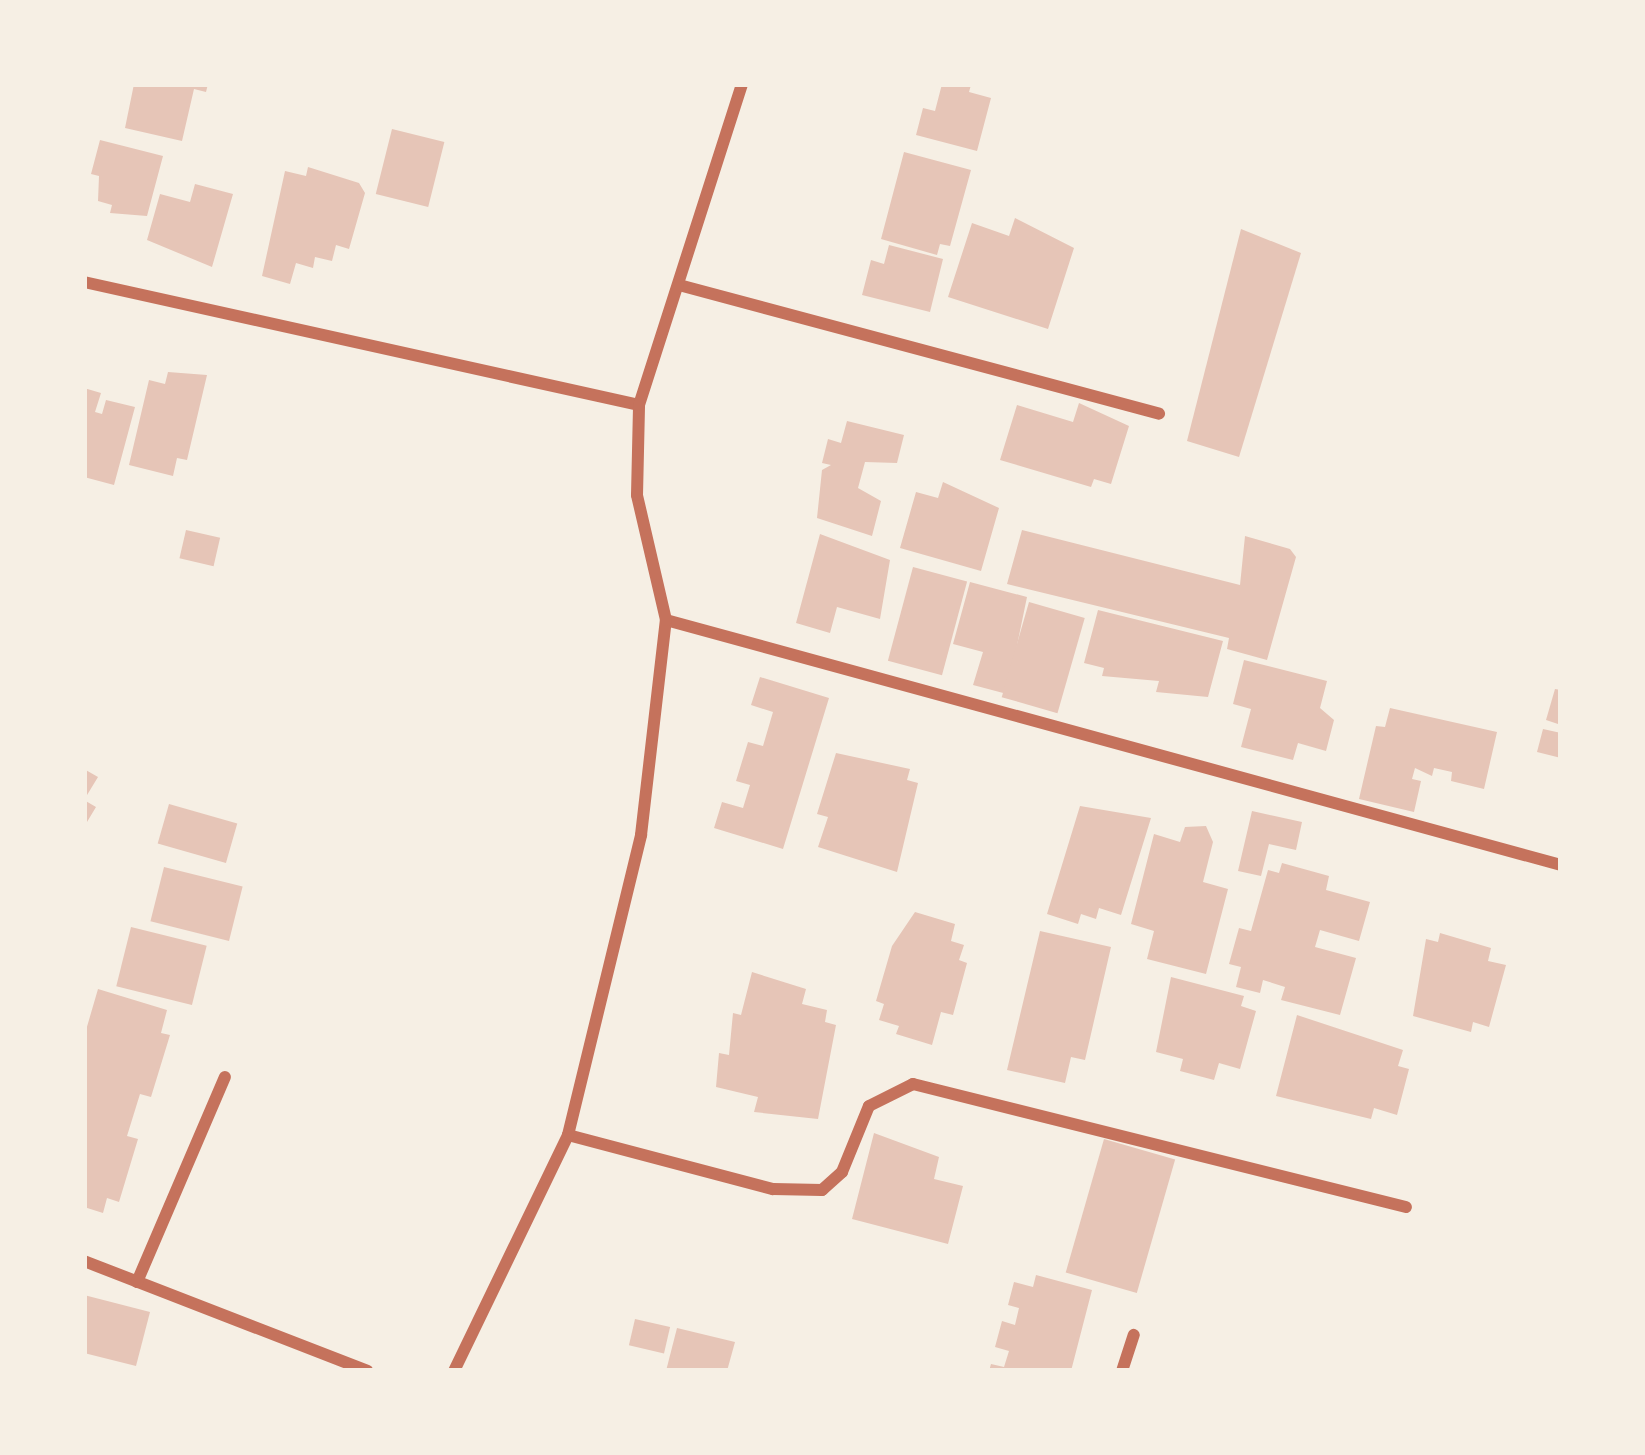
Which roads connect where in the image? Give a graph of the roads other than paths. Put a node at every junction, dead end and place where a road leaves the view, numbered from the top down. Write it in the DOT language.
graph roads {
  1 [pos="742,84"];
  2 [pos="84,282"];
  3 [pos="679,285"];
  4 [pos="639,405"];
  5 [pos="1159,414"];
  6 [pos="665,620"];
  7 [pos="1561,865"];
  8 [pos="226,1077"];
  9 [pos="568,1135"];
  10 [pos="1406,1207"];
  11 [pos="84,1262"];
  12 [pos="136,1282"];
  13 [pos="1134,1335"];
  14 [pos="367,1371"];
  15 [pos="454,1371"];
  16 [pos="1122,1371"];
  1 -- 3 [label="street"];
  2 -- 4 [label="street"];
  3 -- 4 [label="street"];
  3 -- 5 [label="street"];
  4 -- 6 [label="street"];
  6 -- 7 [label="street"];
  6 -- 9 [label="street"];
  8 -- 12 [label="street"];
  9 -- 10 [label="street"];
  9 -- 15 [label="street"];
  11 -- 12 [label="street"];
  12 -- 14 [label="street"];
  13 -- 16 [label="street"];
}
